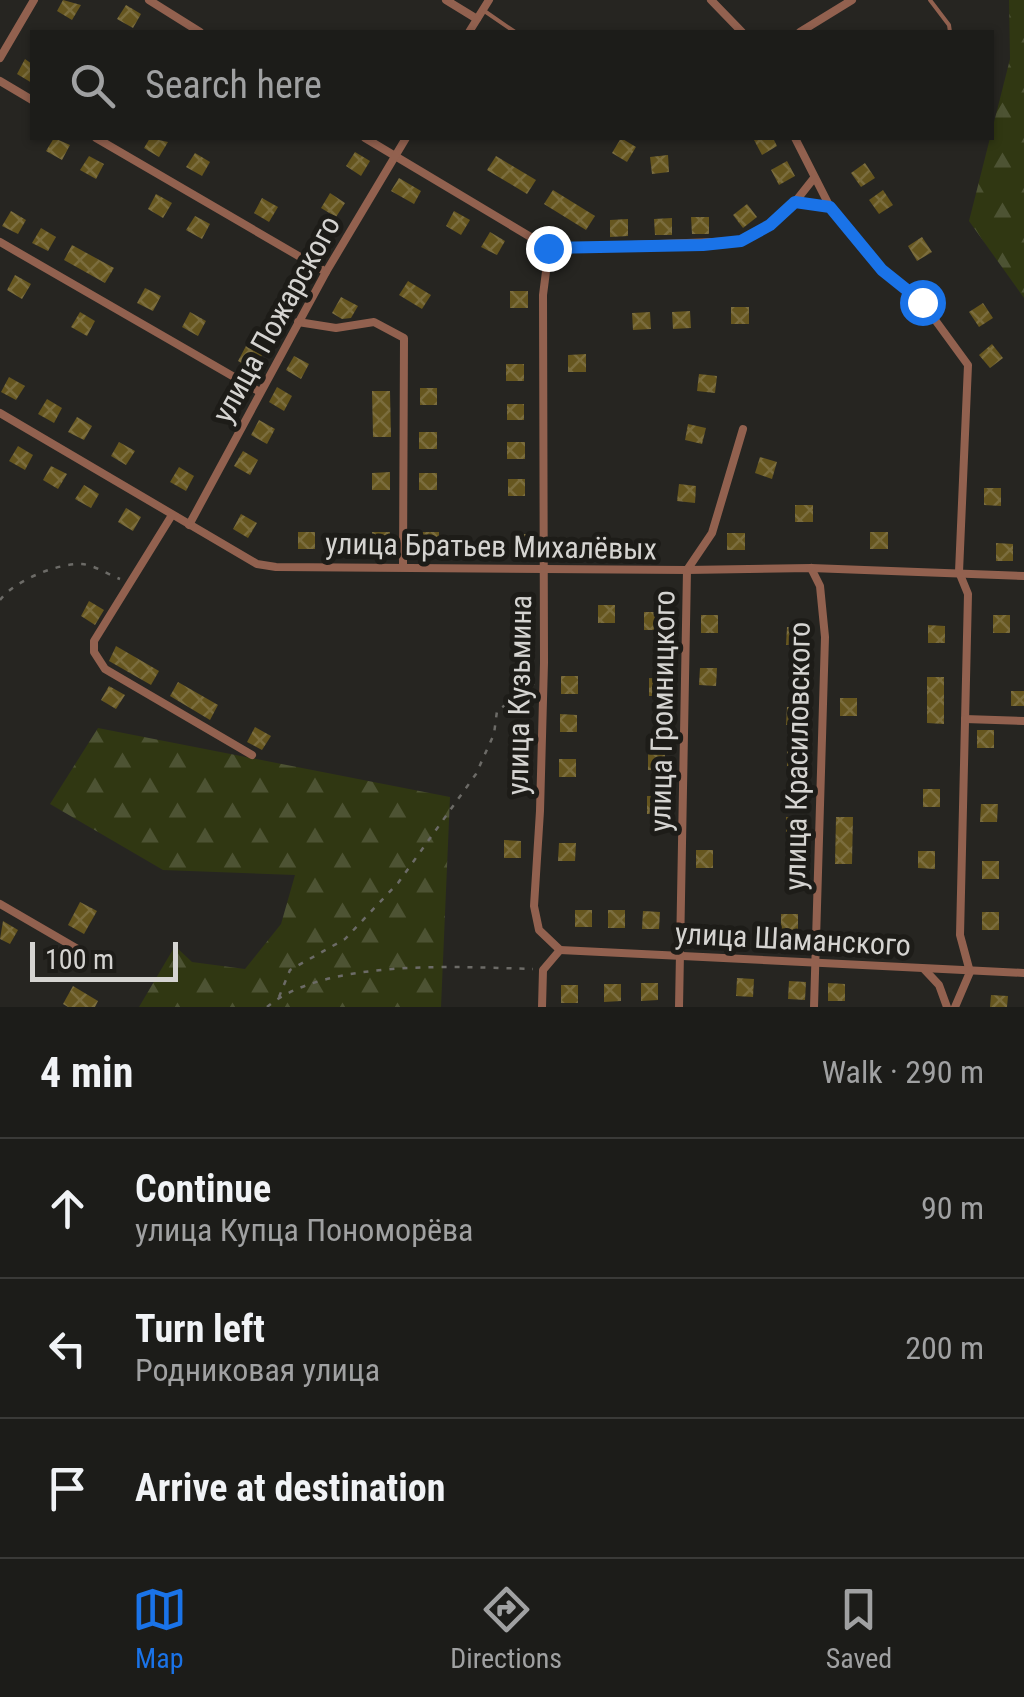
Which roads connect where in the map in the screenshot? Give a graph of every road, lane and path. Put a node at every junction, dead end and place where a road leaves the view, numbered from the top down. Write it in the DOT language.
graph roads {
  1 [pos="34,0"];
  2 [pos="149,0"];
  3 [pos="446,0"];
  4 [pos="489,0"];
  5 [pos="711,0"];
  6 [pos="852,0"];
  7 [pos="930,0"];
  8 [pos="483,10"];
  9 [pos="477,19"];
  10 [pos="197,30"];
  11 [pos="470,30"];
  12 [pos="512,30"];
  13 [pos="740,30"];
  14 [pos="803,30"];
  15 [pos="950,30"];
  16 [pos="0,58"];
  17 [pos="0,81"];
  18 [pos="30,99"];
  19 [pos="99,140"];
  20 [pos="367,140"];
  21 [pos="405,140"];
  22 [pos="796,140"];
  23 [pos="394,156"];
  24 [pos="814,178"];
  25 [pos="795,202"];
  26 [pos="830,207"];
  27 [pos="0,242"];
  28 [pos="548,248"];
  29 [pos="326,272"];
  30 [pos="298,322"];
  31 [pos="260,392"];
  32 [pos="0,412"];
  33 [pos="743,429"];
  34 [pos="172,516"];
  35 [pos="189,524"];
  36 [pos="402,566"];
  37 [pos="542,568"];
  38 [pos="811,568"];
  39 [pos="688,570"];
  40 [pos="959,572"];
  41 [pos="1024,576"];
  42 [pos="130,583"];
  43 [pos="0,600"];
  44 [pos="543,677"];
  45 [pos="965,719"];
  46 [pos="1024,721"];
  47 [pos="252,755"];
  48 [pos="0,904"];
  49 [pos="81,950"];
  50 [pos="560,950"];
  51 [pos="679,954"];
  52 [pos="814,963"];
  53 [pos="923,969"];
  54 [pos="543,970"];
  55 [pos="970,972"];
  56 [pos="1024,973"];
  57 [pos="280,997"];
  58 [pos="268,1007"];
  59 [pos="542,1007"];
  60 [pos="679,1007"];
  61 [pos="814,1007"];
  62 [pos="947,1007"];
  63 [pos="955,1007"];
  1 -- 16 [label="street"];
  2 -- 10 [label="street"];
  3 -- 9 [label="street"];
  4 -- 8 [label="street"];
  5 -- 13 [label="street"];
  6 -- 14 [label="street"];
  7 -- 15 [label="lane"];
  8 -- 9 [label="street"];
  8 -- 12 [label="lane"];
  9 -- 11 [label="street"];
  17 -- 18 [label="street"];
  19 -- 29 [label="street"];
  20 -- 23 [label="street"];
  21 -- 23 [label="street, улица Пожарского"];
  22 -- 24 [label="street"];
  23 -- 28 [label="street"];
  23 -- 29 [label="street, улица Пожарского"];
  24 -- 25 [label="street"];
  24 -- 26 [label="street"];
  25 -- 26 [label="street"];
  25 -- 28 [label="street"];
  26 -- 40 [label="street"];
  27 -- 31 [label="street"];
  28 -- 37 [label="street, улица Кузьмина"];
  29 -- 30 [label="street, улица Пожарского"];
  30 -- 31 [label="street, улица Пожарского"];
  30 -- 36 [label="street"];
  31 -- 35 [label="street, улица Пожарского"];
  32 -- 34 [label="street, улица Братьев Михалёвых"];
  33 -- 39 [label="street, улица Громницкого"];
  34 -- 35 [label="street, улица Братьев Михалёвых"];
  34 -- 42 [label="street"];
  35 -- 36 [label="street, улица Братьев Михалёвых"];
  36 -- 37 [label="street, улица Братьев Михалёвых"];
  37 -- 39 [label="street, улица Братьев Михалёвых"];
  37 -- 44 [label="street, улица Кузьмина"];
  38 -- 39 [label="street, улица Братьев Михалёвых"];
  38 -- 40 [label="street, улица Братьев Михалёвых"];
  38 -- 52 [label="street, улица Красиловского"];
  39 -- 51 [label="street, улица Громницкого"];
  40 -- 41 [label="street, улица Братьев Михалёвых"];
  40 -- 45 [label="street"];
  42 -- 43 [label="path"];
  42 -- 47 [label="street"];
  44 -- 50 [label="street, улица Кузьмина"];
  44 -- 57 [label="path"];
  45 -- 46 [label="street"];
  45 -- 55 [label="street"];
  48 -- 49 [label="street"];
  50 -- 51 [label="street, улица Шаманского"];
  50 -- 54 [label="street"];
  51 -- 52 [label="street, улица Шаманского"];
  51 -- 60 [label="street, улица Громницкого"];
  52 -- 53 [label="street, улица Шаманского"];
  52 -- 61 [label="street, улица Красиловского"];
  53 -- 55 [label="street, улица Шаманского"];
  53 -- 62 [label="street"];
  54 -- 57 [label="path"];
  54 -- 59 [label="street"];
  55 -- 56 [label="street, улица Шаманского"];
  55 -- 63 [label="street"];
  57 -- 58 [label="path"];
}
